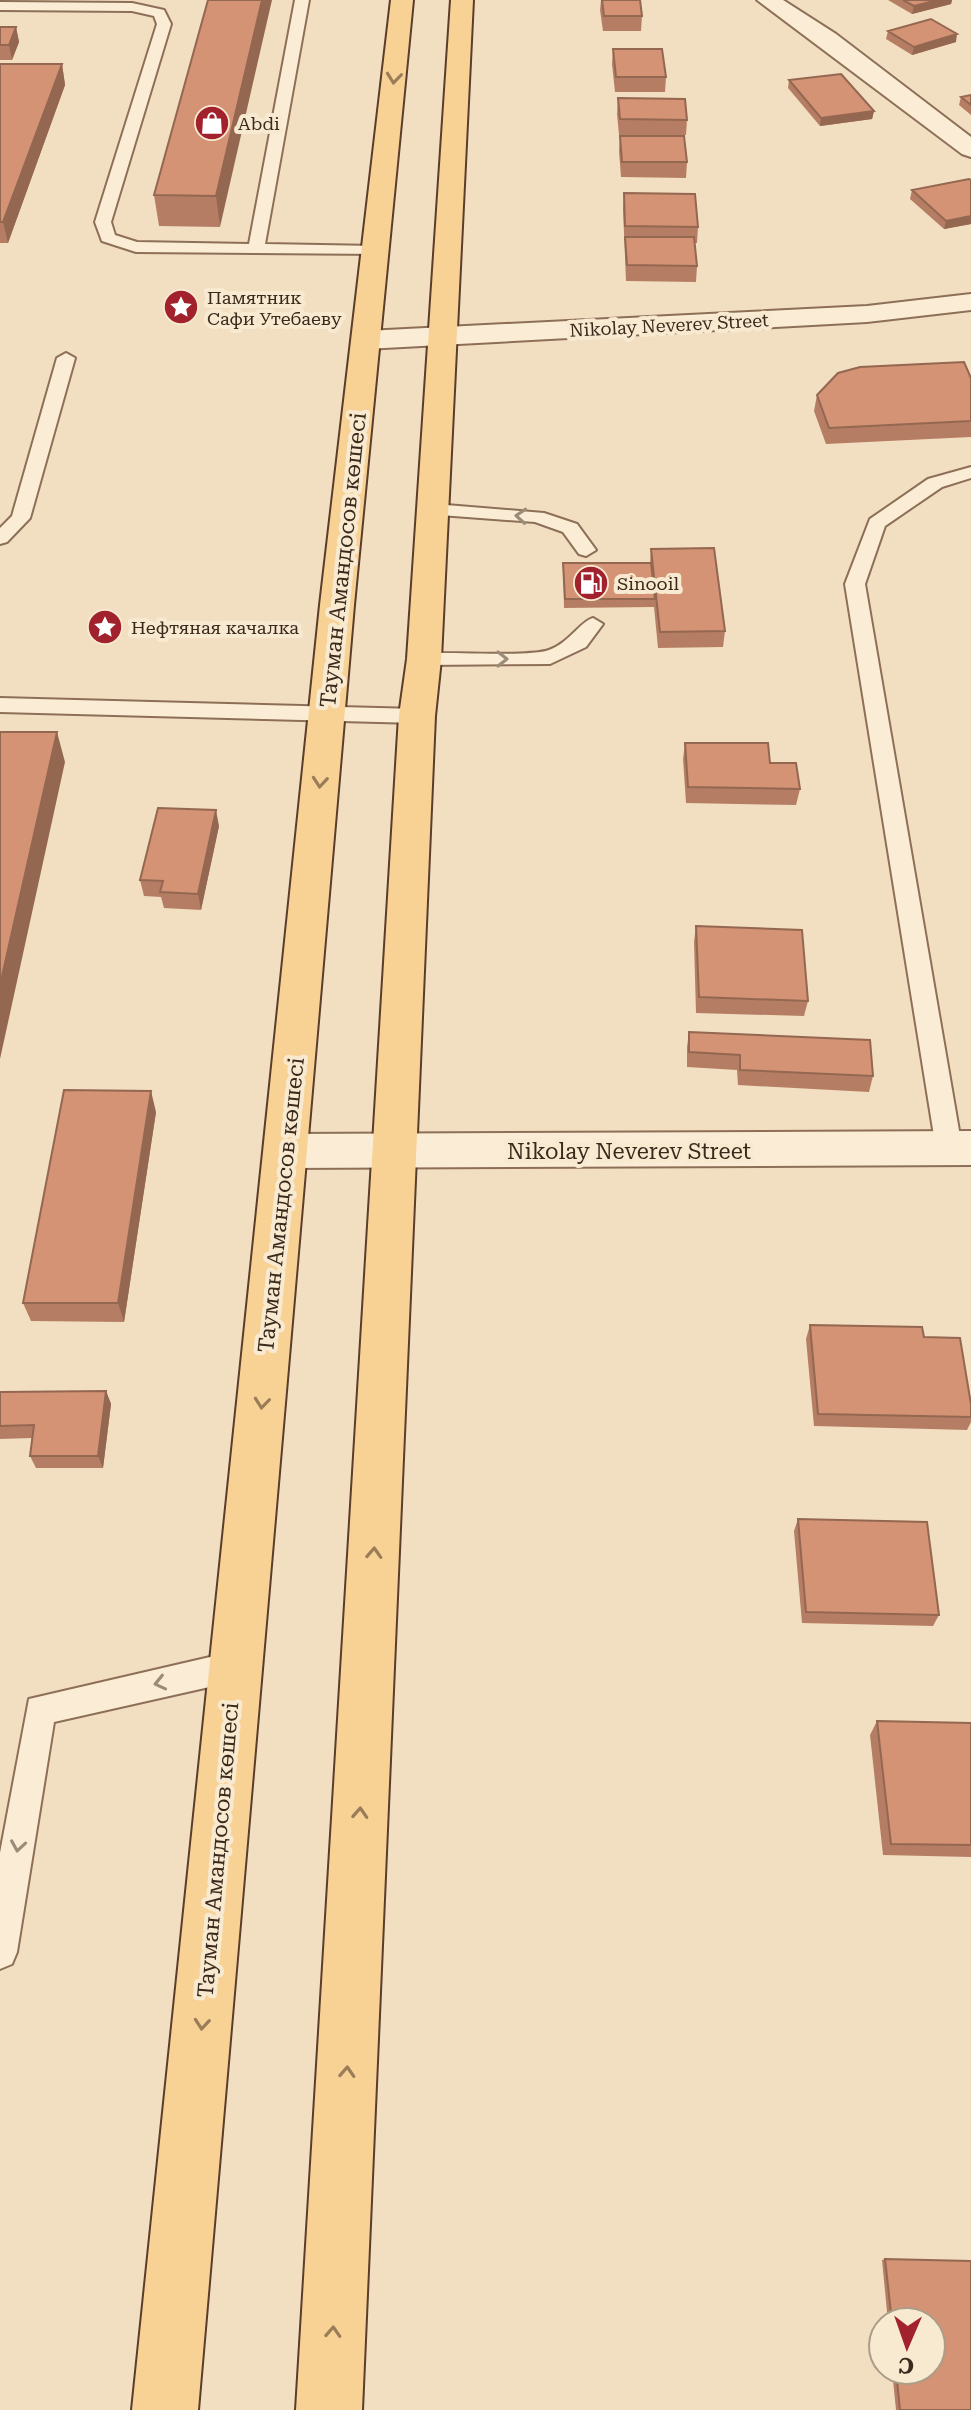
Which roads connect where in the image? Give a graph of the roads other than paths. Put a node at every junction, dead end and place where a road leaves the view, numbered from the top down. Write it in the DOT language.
graph roads {
  1 [pos="302,0"];
  2 [pos="402,0"];
  3 [pos="462,0"];
  4 [pos="768,0"];
  5 [pos="0,6"];
  6 [pos="971,149"];
  7 [pos="256,249"];
  8 [pos="376,251"];
  9 [pos="971,302"];
  10 [pos="443,339"];
  11 [pos="366,340"];
  12 [pos="66,358"];
  13 [pos="971,472"];
  14 [pos="434,510"];
  15 [pos="0,538"];
  16 [pos="586,550"];
  17 [pos="593,624"];
  18 [pos="424,659"];
  19 [pos="0,705"];
  20 [pos="326,715"];
  21 [pos="417,716"];
  22 [pos="960,1148"];
  23 [pos="287,1151"];
  24 [pos="394,1153"];
  25 [pos="236,1666"];
  26 [pos="0,1952"];
  27 [pos="165,2410"];
  28 [pos="329,2410"];
  1 -- 7 [label="lane"];
  2 -- 8 [label="main road, Тауман Амандосов көшесі, one-way"];
  3 -- 10 [label="main road"];
  4 -- 6 [label="street"];
  5 -- 7 [label="lane"];
  7 -- 8 [label="lane"];
  8 -- 11 [label="main road, Тауман Амандосов көшесі"];
  9 -- 10 [label="street, Nikolay Neverev Street"];
  10 -- 11 [label="street, Nikolay Neverev Street"];
  10 -- 14 [label="main road"];
  11 -- 20 [label="main road, Тауман Амандосов көшесі"];
  12 -- 15 [label="lane"];
  13 -- 22 [label="lane"];
  16 -- 14 [label="lane, one-way"];
  14 -- 18 [label="main road"];
  18 -- 17 [label="lane, one-way"];
  18 -- 21 [label="main road"];
  19 -- 20 [label="lane"];
  20 -- 21 [label="lane"];
  20 -- 23 [label="main road, Тауман Амандосов көшесі, one-way"];
  21 -- 24 [label="main road"];
  22 -- 24 [label="street, Nikolay Neverev Street"];
  23 -- 24 [label="street, Nikolay Neverev Street"];
  23 -- 25 [label="main road, Тауман Амандосов көшесі, one-way"];
  28 -- 24 [label="main road, one-way"];
  25 -- 26 [label="lane, one-way"];
  25 -- 27 [label="main road, Тауман Амандосов көшесі, one-way"];
}
